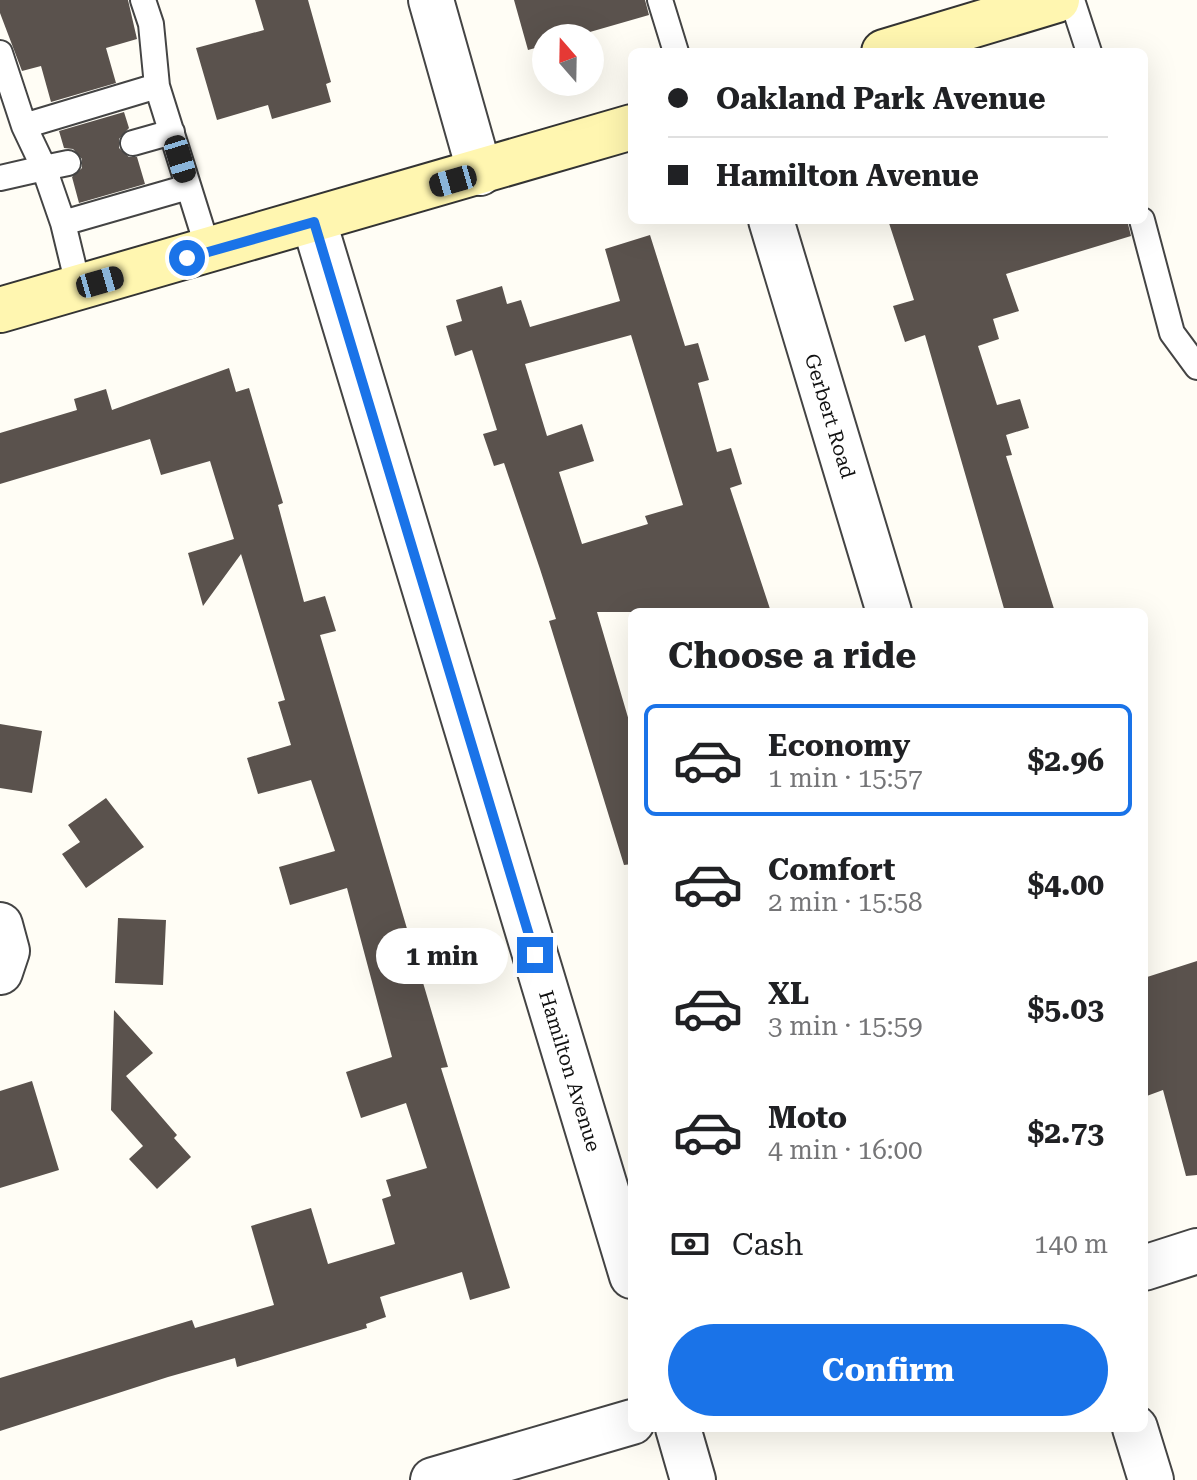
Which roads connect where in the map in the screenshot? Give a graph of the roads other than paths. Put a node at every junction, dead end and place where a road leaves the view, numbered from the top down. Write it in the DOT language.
graph roads {
  1 [pos="143,0"];
  2 [pos="431,0"];
  3 [pos="660,0"];
  4 [pos="1057,0"];
  5 [pos="1072,0"];
  6 [pos="675,48"];
  7 [pos="897,48"];
  8 [pos="1088,48"];
  9 [pos="0,53"];
  10 [pos="157,86"];
  11 [pos="24,126"];
  12 [pos="628,128"];
  13 [pos="172,132"];
  14 [pos="133,143"];
  15 [pos="68,163"];
  16 [pos="44,168"];
  17 [pos="480,173"];
  18 [pos="0,178"];
  19 [pos="188,187"];
  20 [pos="314,222"];
  21 [pos="63,223"];
  22 [pos="772,224"];
  23 [pos="1143,224"];
  24 [pos="209,252"];
  25 [pos="79,289"];
  26 [pos="0,310"];
  27 [pos="1197,367"];
  28 [pos="888,608"];
  29 [pos="0,925"];
  30 [pos="0,972"];
  31 [pos="1197,1251"];
  32 [pos="628,1263"];
  33 [pos="1148,1267"];
  34 [pos="628,1423"];
  35 [pos="679,1432"];
  36 [pos="1136,1432"];
  37 [pos="433,1480"];
  38 [pos="693,1480"];
  39 [pos="1151,1480"];
  1 -- 10 [label="lane"];
  2 -- 17 [label="street"];
  3 -- 6 [label="lane"];
  4 -- 7 [label="main road"];
  5 -- 8 [label="lane"];
  9 -- 11 [label="lane"];
  10 -- 11 [label="lane"];
  10 -- 13 [label="lane"];
  11 -- 16 [label="lane"];
  12 -- 17 [label="main road"];
  13 -- 14 [label="lane"];
  13 -- 19 [label="lane"];
  15 -- 16 [label="lane"];
  16 -- 18 [label="lane"];
  16 -- 21 [label="lane"];
  17 -- 20 [label="main road"];
  19 -- 21 [label="lane"];
  19 -- 24 [label="lane"];
  20 -- 24 [label="main road"];
  20 -- 32 [label="street, Hamilton Avenue"];
  21 -- 25 [label="lane"];
  22 -- 28 [label="street, Gerbert Road"];
  23 -- 27 [label="lane"];
  24 -- 25 [label="main road"];
  25 -- 26 [label="main road"];
  29 -- 30 [label="street"];
  31 -- 33 [label="street"];
  34 -- 37 [label="street"];
  35 -- 38 [label="street"];
  36 -- 39 [label="street"];
}
